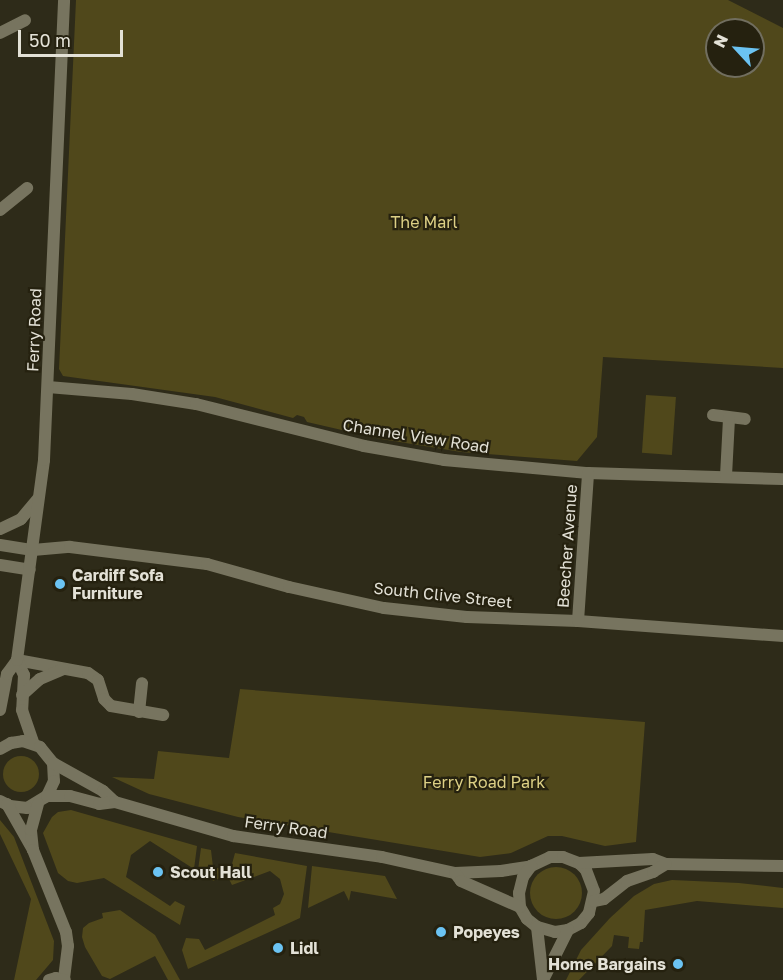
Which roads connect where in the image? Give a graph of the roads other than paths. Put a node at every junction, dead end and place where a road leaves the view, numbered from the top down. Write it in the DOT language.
graph roads {
  1 [pos="64,0"];
  2 [pos="25,20"];
  3 [pos="0,33"];
  4 [pos="27,188"];
  5 [pos="0,210"];
  6 [pos="48,387"];
  7 [pos="713,416"];
  8 [pos="729,417"];
  9 [pos="745,418"];
  10 [pos="588,473"];
  11 [pos="726,476"];
  12 [pos="783,479"];
  13 [pos="39,497"];
  14 [pos="1,527"];
  15 [pos="0,545"];
  16 [pos="33,550"];
  17 [pos="0,565"];
  18 [pos="30,570"];
  19 [pos="578,621"];
  20 [pos="783,636"];
  21 [pos="17,660"];
  22 [pos="63,669"];
  23 [pos="142,683"];
  24 [pos="22,695"];
  25 [pos="0,710"];
  26 [pos="139,712"];
  27 [pos="163,715"];
  28 [pos="34,744"];
  29 [pos="0,749"];
  30 [pos="53,763"];
  31 [pos="43,800"];
  32 [pos="3,802"];
  33 [pos="116,802"];
  34 [pos="33,850"];
  35 [pos="579,863"];
  36 [pos="666,864"];
  37 [pos="531,866"];
  38 [pos="783,866"];
  39 [pos="455,873"];
  40 [pos="594,901"];
  41 [pos="520,907"];
  42 [pos="537,927"];
  43 [pos="568,930"];
  44 [pos="49,980"];
  45 [pos="65,980"];
  46 [pos="543,980"];
  1 -- 6 [label="street, Ferry Road"];
  2 -- 3 [label="street"];
  4 -- 5 [label="street"];
  6 -- 10 [label="street, Channel View Road"];
  6 -- 13 [label="street, Ferry Road"];
  7 -- 8 [label="street"];
  8 -- 9 [label="street"];
  8 -- 11 [label="street"];
  10 -- 11 [label="street, Channel View Road"];
  10 -- 19 [label="street, Beecher Avenue"];
  11 -- 12 [label="street, Channel View Road"];
  13 -- 14 [label="street"];
  13 -- 16 [label="street, Ferry Road"];
  15 -- 16 [label="street, South Clive Street"];
  16 -- 18 [label="street, Ferry Road"];
  16 -- 19 [label="street, South Clive Street"];
  17 -- 18 [label="street"];
  18 -- 21 [label="street, Ferry Road"];
  19 -- 20 [label="street, South Clive Street"];
  21 -- 22 [label="street"];
  21 -- 24 [label="street, Ferry Road"];
  21 -- 25 [label="street, Ferry Road"];
  22 -- 24 [label="street"];
  22 -- 26 [label="street"];
  23 -- 26 [label="street"];
  24 -- 28 [label="street, Ferry Road"];
  26 -- 27 [label="street"];
  28 -- 29 [label="street"];
  28 -- 30 [label="street, Ferry Road"];
  30 -- 31 [label="street"];
  30 -- 33 [label="street, Ferry Road"];
  31 -- 32 [label="street, Ferry Road"];
  31 -- 33 [label="street, Ferry Road"];
  31 -- 34 [label="street"];
  32 -- 34 [label="street"];
  33 -- 39 [label="street, Ferry Road"];
  34 -- 45 [label="street"];
  35 -- 36 [label="street, Ferry Road"];
  35 -- 37 [label="street, Ferry Road"];
  35 -- 40 [label="street"];
  36 -- 38 [label="street, Ferry Road"];
  36 -- 40 [label="street, Ferry Road"];
  37 -- 39 [label="street, Ferry Road"];
  37 -- 41 [label="street"];
  39 -- 41 [label="street, Ferry Road"];
  40 -- 43 [label="street, Ferry Road"];
  41 -- 42 [label="street, Ferry Road"];
  42 -- 43 [label="street"];
  42 -- 46 [label="street"];
  43 -- 46 [label="street"];
  44 -- 45 [label="street"];
}
